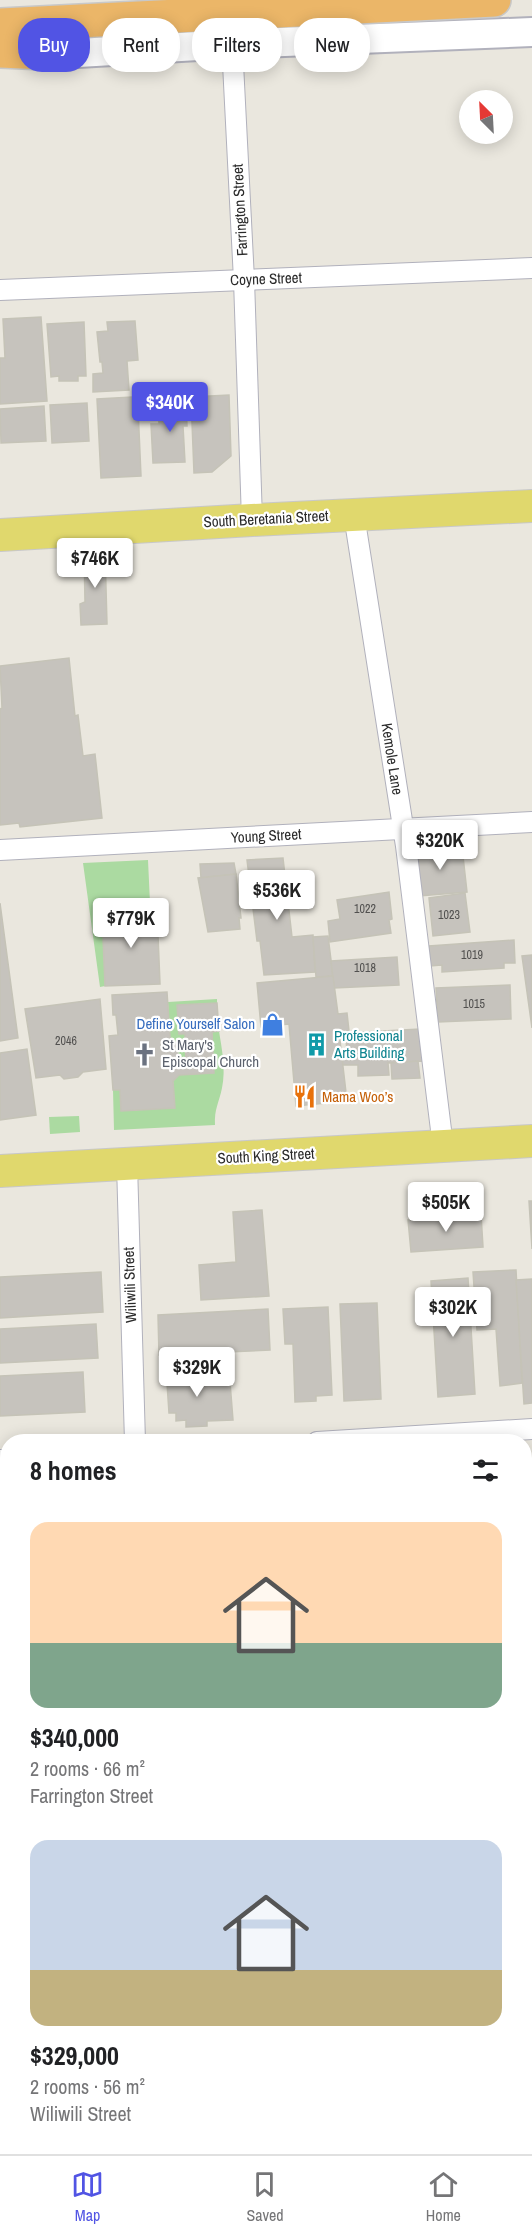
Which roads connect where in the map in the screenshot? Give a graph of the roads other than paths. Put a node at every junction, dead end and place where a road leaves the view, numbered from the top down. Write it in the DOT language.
graph roads {
  1 [pos="494,0"];
  2 [pos="0,25"];
  3 [pos="532,32"];
  4 [pos="282,42"];
  5 [pos="192,46"];
  6 [pos="0,51"];
  7 [pos="18,52"];
  8 [pos="90,53"];
  9 [pos="18,57"];
  10 [pos="0,58"];
  11 [pos="233,72"];
  12 [pos="532,268"];
  13 [pos="244,280"];
  14 [pos="0,290"];
  15 [pos="532,506"];
  16 [pos="354,515"];
  17 [pos="252,520"];
  18 [pos="0,535"];
  19 [pos="532,822"];
  20 [pos="403,829"];
  21 [pos="0,850"];
  22 [pos="532,1141"];
  23 [pos="443,1146"];
  24 [pos="126,1164"];
  25 [pos="0,1171"];
  26 [pos="532,1429"];
  27 [pos="135,1434"];
  28 [pos="449,1434"];
  1 -- 2 [label="highway"];
  3 -- 4 [label="street"];
  5 -- 8 [label="street"];
  6 -- 7 [label="highway"];
  9 -- 10 [label="street"];
  11 -- 13 [label="street, Farrington Street"];
  12 -- 13 [label="street, Coyne Street"];
  13 -- 14 [label="street, Coyne Street"];
  13 -- 17 [label="street, Farrington Street"];
  15 -- 16 [label="main road, South Beretania Street"];
  16 -- 17 [label="main road, South Beretania Street"];
  16 -- 20 [label="street, Kemole Lane"];
  17 -- 18 [label="main road, South Beretania Street"];
  19 -- 20 [label="street, Young Street"];
  20 -- 21 [label="street, Young Street"];
  20 -- 23 [label="street, Kemole Lane"];
  22 -- 23 [label="main road, South King Street"];
  23 -- 24 [label="main road, South King Street"];
  24 -- 25 [label="main road, South King Street"];
  24 -- 27 [label="street, Wiliwili Street"];
  26 -- 28 [label="street"];
}
